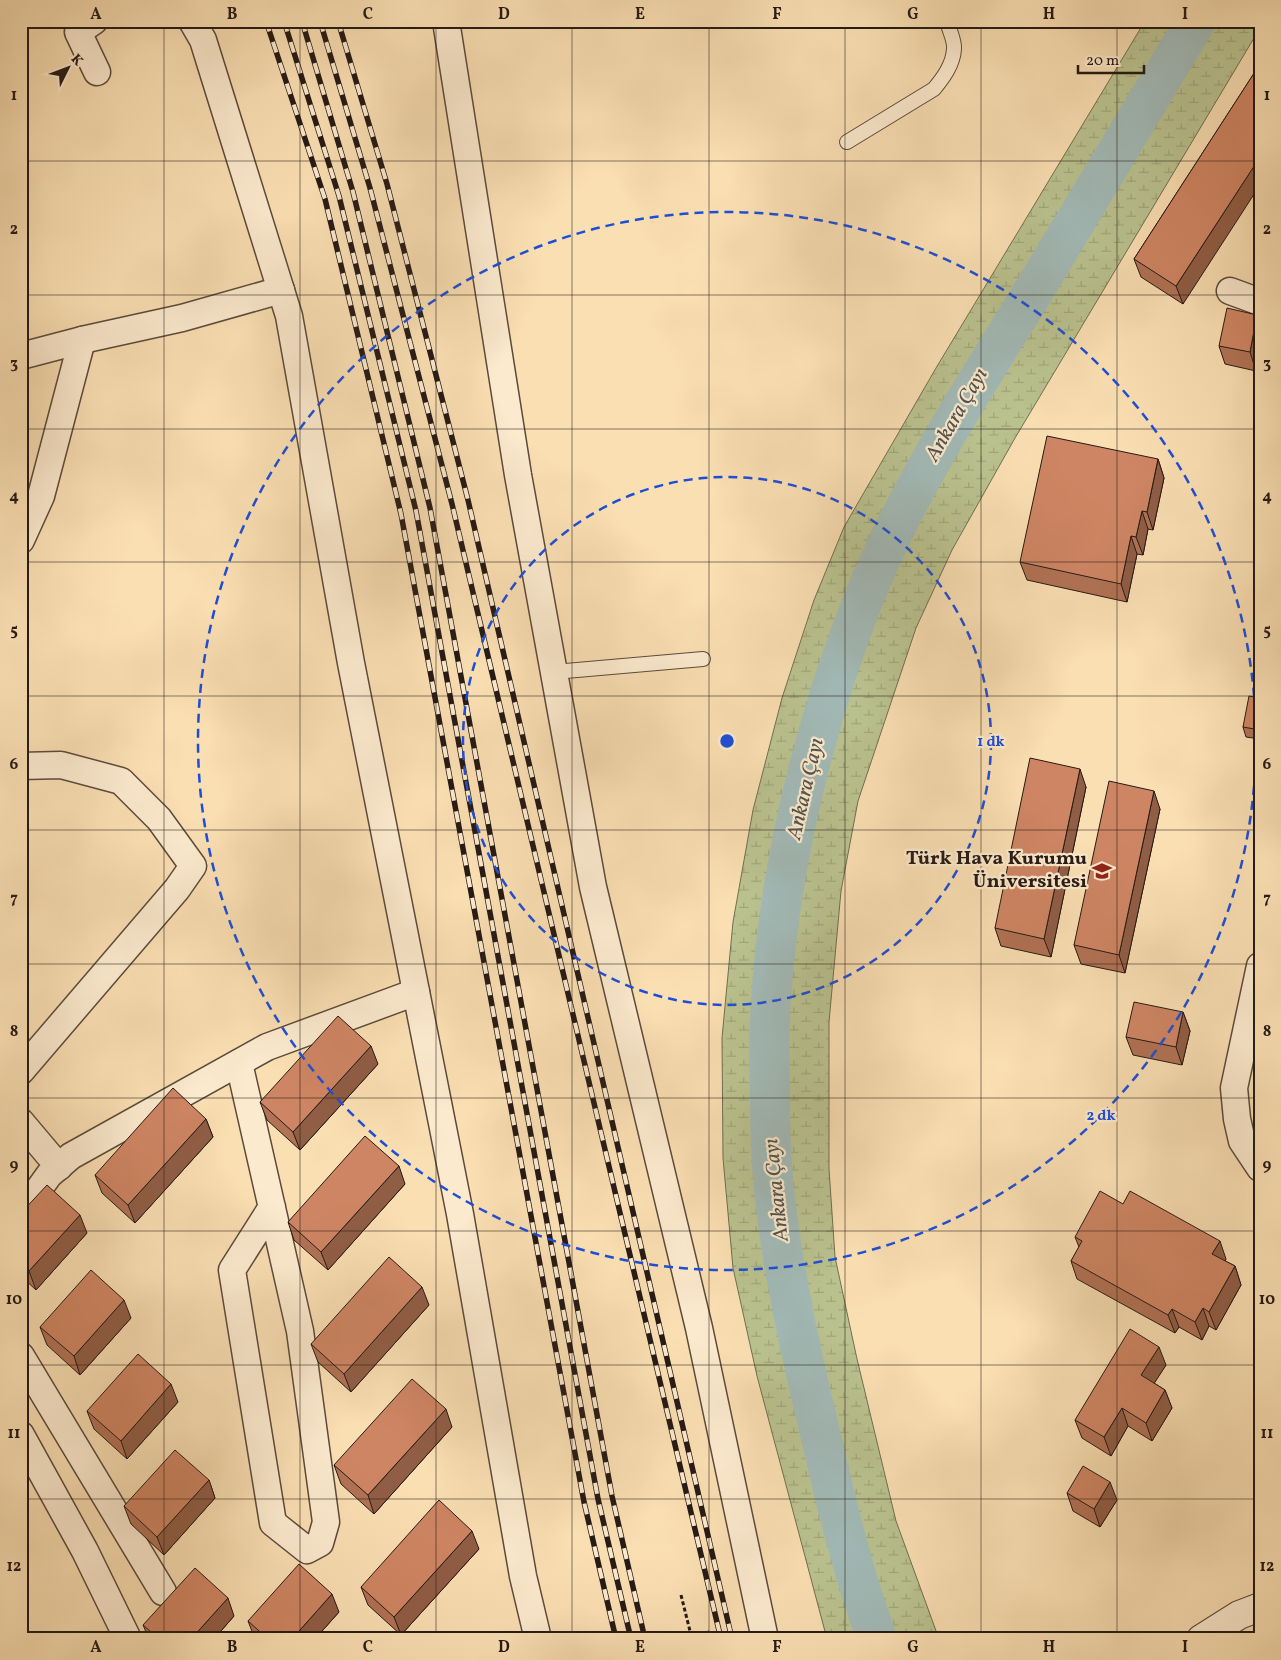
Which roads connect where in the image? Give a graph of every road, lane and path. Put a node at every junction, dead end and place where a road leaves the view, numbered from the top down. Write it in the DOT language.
graph roads {
  1 [pos="94,21"];
  2 [pos="192,21"];
  3 [pos="446,21"];
  4 [pos="947,21"];
  5 [pos="97,72"];
  6 [pos="847,142"];
  7 [pos="280,290"];
  8 [pos="1230,291"];
  9 [pos="1260,302"];
  10 [pos="82,340"];
  11 [pos="21,356"];
  12 [pos="21,540"];
  13 [pos="703,659"];
  14 [pos="554,672"];
  15 [pos="21,766"];
  16 [pos="1260,966"];
  17 [pos="416,992"];
  18 [pos="239,1063"];
  19 [pos="21,1071"];
  20 [pos="21,1122"];
  21 [pos="59,1166"];
  22 [pos="1260,1168"];
  23 [pos="272,1207"];
  24 [pos="21,1214"];
  25 [pos="21,1356"];
  26 [pos="21,1435"];
  27 [pos="163,1592"];
  28 [pos="681,1595"];
  29 [pos="1260,1607"];
  30 [pos="128,1639"];
  31 [pos="538,1639"];
  32 [pos="692,1639"];
  33 [pos="765,1639"];
  34 [pos="1201,1639"];
  1 -- 5 [label="street"];
  2 -- 7 [label="street"];
  3 -- 14 [label="street"];
  4 -- 6 [label="lane"];
  7 -- 10 [label="street"];
  7 -- 17 [label="street"];
  8 -- 9 [label="street"];
  10 -- 11 [label="street"];
  10 -- 12 [label="street"];
  13 -- 14 [label="lane"];
  14 -- 33 [label="street"];
  15 -- 19 [label="street"];
  16 -- 22 [label="street"];
  17 -- 18 [label="street"];
  17 -- 31 [label="street"];
  18 -- 21 [label="street"];
  18 -- 23 [label="street"];
  20 -- 21 [label="street"];
  21 -- 24 [label="street"];
  23 -- 23 [label="street"];
  25 -- 27 [label="street"];
  26 -- 30 [label="street"];
  28 -- 32 [label="path"];
  29 -- 34 [label="street"];
}
